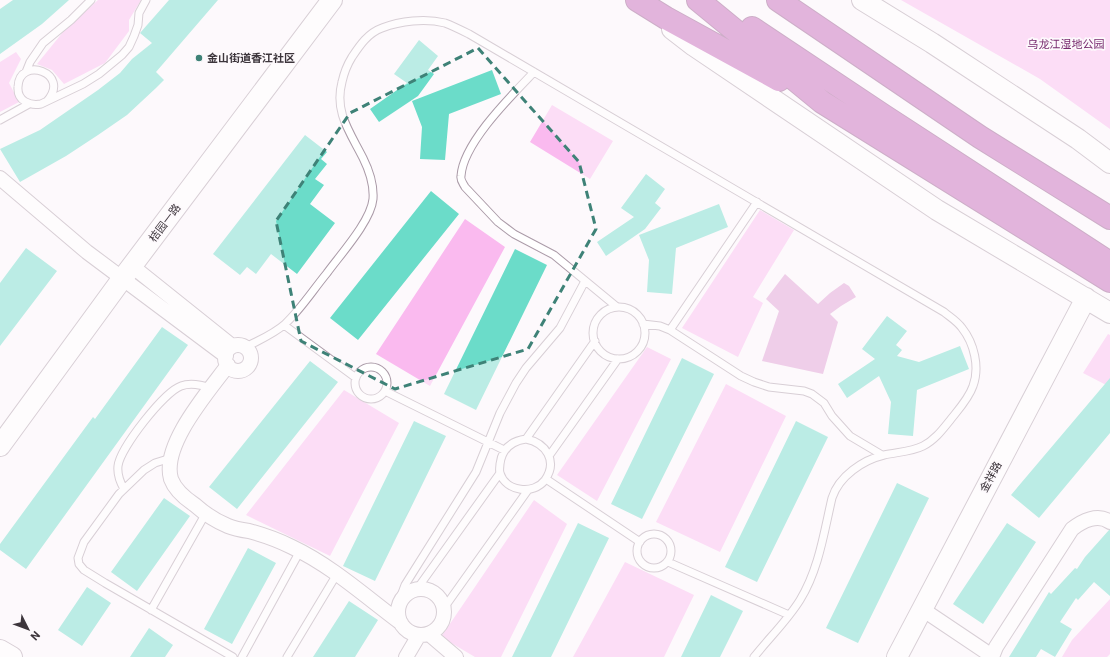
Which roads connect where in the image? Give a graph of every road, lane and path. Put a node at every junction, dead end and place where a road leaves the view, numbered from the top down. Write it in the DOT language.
graph roads {
  1 [pos="91,0"];
  2 [pos="146,0"];
  3 [pos="332,0"];
  4 [pos="633,0"];
  5 [pos="637,0"];
  6 [pos="698,0"];
  7 [pos="709,0"];
  8 [pos="778,0"];
  9 [pos="862,0"];
  10 [pos="26,72"];
  11 [pos="534,72"];
  12 [pos="47,101"];
  13 [pos="822,102"];
  14 [pos="29,104"];
  15 [pos="0,120"];
  16 [pos="1110,163"];
  17 [pos="0,178"];
  18 [pos="757,202"];
  19 [pos="1110,218"];
  20 [pos="1110,262"];
  21 [pos="127,273"];
  22 [pos="585,281"];
  23 [pos="1110,281"];
  24 [pos="1086,298"];
  25 [pos="617,307"];
  26 [pos="1110,313"];
  27 [pos="643,324"];
  28 [pos="284,325"];
  29 [pos="670,330"];
  30 [pos="595,341"];
  31 [pos="233,354"];
  32 [pos="618,359"];
  33 [pos="356,378"];
  34 [pos="211,388"];
  35 [pos="385,391"];
  36 [pos="526,439"];
  37 [pos="489,442"];
  38 [pos="0,446"];
  39 [pos="504,450"];
  40 [pos="882,455"];
  41 [pos="549,456"];
  42 [pos="171,458"];
  43 [pos="500,473"];
  44 [pos="546,478"];
  45 [pos="124,489"];
  46 [pos="528,490"];
  47 [pos="206,513"];
  48 [pos="1110,522"];
  49 [pos="640,542"];
  50 [pos="300,551"];
  51 [pos="668,562"];
  52 [pos="337,574"];
  53 [pos="416,589"];
  54 [pos="400,601"];
  55 [pos="444,608"];
  56 [pos="922,609"];
  57 [pos="150,610"];
  58 [pos="789,615"];
  59 [pos="401,623"];
  60 [pos="424,635"];
  61 [pos="0,650"];
  62 [pos="12,657"];
  63 [pos="233,657"];
  64 [pos="242,657"];
  65 [pos="287,657"];
  66 [pos="406,657"];
  67 [pos="456,657"];
  68 [pos="754,657"];
  69 [pos="897,657"];
  70 [pos="992,657"];
  1 -- 10 [label="lane"];
  2 -- 12 [label="lane"];
  3 -- 21 [label="street, 桔园一路"];
  4 -- 24 [label="street"];
  5 -- 13 [label="highway"];
  6 -- 13 [label="highway"];
  7 -- 20 [label="highway"];
  8 -- 19 [label="highway"];
  9 -- 16 [label="street"];
  10 -- 12 [label="lane"];
  10 -- 14 [label="lane"];
  11 -- 18 [label="lane"];
  11 -- 22 [label="lane"];
  11 -- 28 [label="lane"];
  12 -- 14 [label="lane"];
  13 -- 23 [label="highway"];
  14 -- 15 [label="lane"];
  17 -- 21 [label="street"];
  18 -- 29 [label="lane"];
  18 -- 40 [label="lane"];
  21 -- 31 [label="street"];
  21 -- 38 [label="street, 桔园一路"];
  22 -- 25 [label="lane"];
  22 -- 37 [label="lane"];
  24 -- 26 [label="street"];
  24 -- 56 [label="street, 金祥路"];
  25 -- 27 [label="lane"];
  25 -- 30 [label="lane"];
  27 -- 29 [label="lane"];
  27 -- 32 [label="lane"];
  28 -- 31 [label="lane"];
  28 -- 33 [label="lane"];
  29 -- 40 [label="lane"];
  30 -- 32 [label="lane"];
  30 -- 36 [label="lane"];
  31 -- 34 [label="street"];
  32 -- 41 [label="lane"];
  33 -- 35 [label="lane"];
  33 -- 35 [label="lane"];
  34 -- 42 [label="street"];
  34 -- 45 [label="lane"];
  35 -- 37 [label="lane"];
  36 -- 39 [label="lane"];
  36 -- 41 [label="lane"];
  37 -- 39 [label="lane"];
  37 -- 54 [label="lane"];
  39 -- 43 [label="lane"];
  40 -- 58 [label="lane"];
  41 -- 44 [label="lane"];
  42 -- 45 [label="lane"];
  42 -- 47 [label="street"];
  43 -- 46 [label="lane"];
  43 -- 53 [label="lane"];
  44 -- 46 [label="lane"];
  44 -- 49 [label="lane"];
  45 -- 57 [label="lane"];
  46 -- 55 [label="lane"];
  47 -- 50 [label="street"];
  47 -- 57 [label="lane"];
  48 -- 70 [label="street"];
  49 -- 51 [label="lane"];
  49 -- 51 [label="lane"];
  50 -- 52 [label="street"];
  50 -- 64 [label="lane"];
  51 -- 58 [label="lane"];
  52 -- 59 [label="street"];
  52 -- 65 [label="lane"];
  53 -- 54 [label="street"];
  53 -- 55 [label="street"];
  54 -- 59 [label="street"];
  55 -- 60 [label="street"];
  56 -- 69 [label="street, 金祥路"];
  56 -- 70 [label="street"];
  57 -- 63 [label="lane"];
  58 -- 68 [label="lane"];
  59 -- 60 [label="street"];
  60 -- 66 [label="street"];
  60 -- 67 [label="street"];
  61 -- 62 [label="street"];
}
